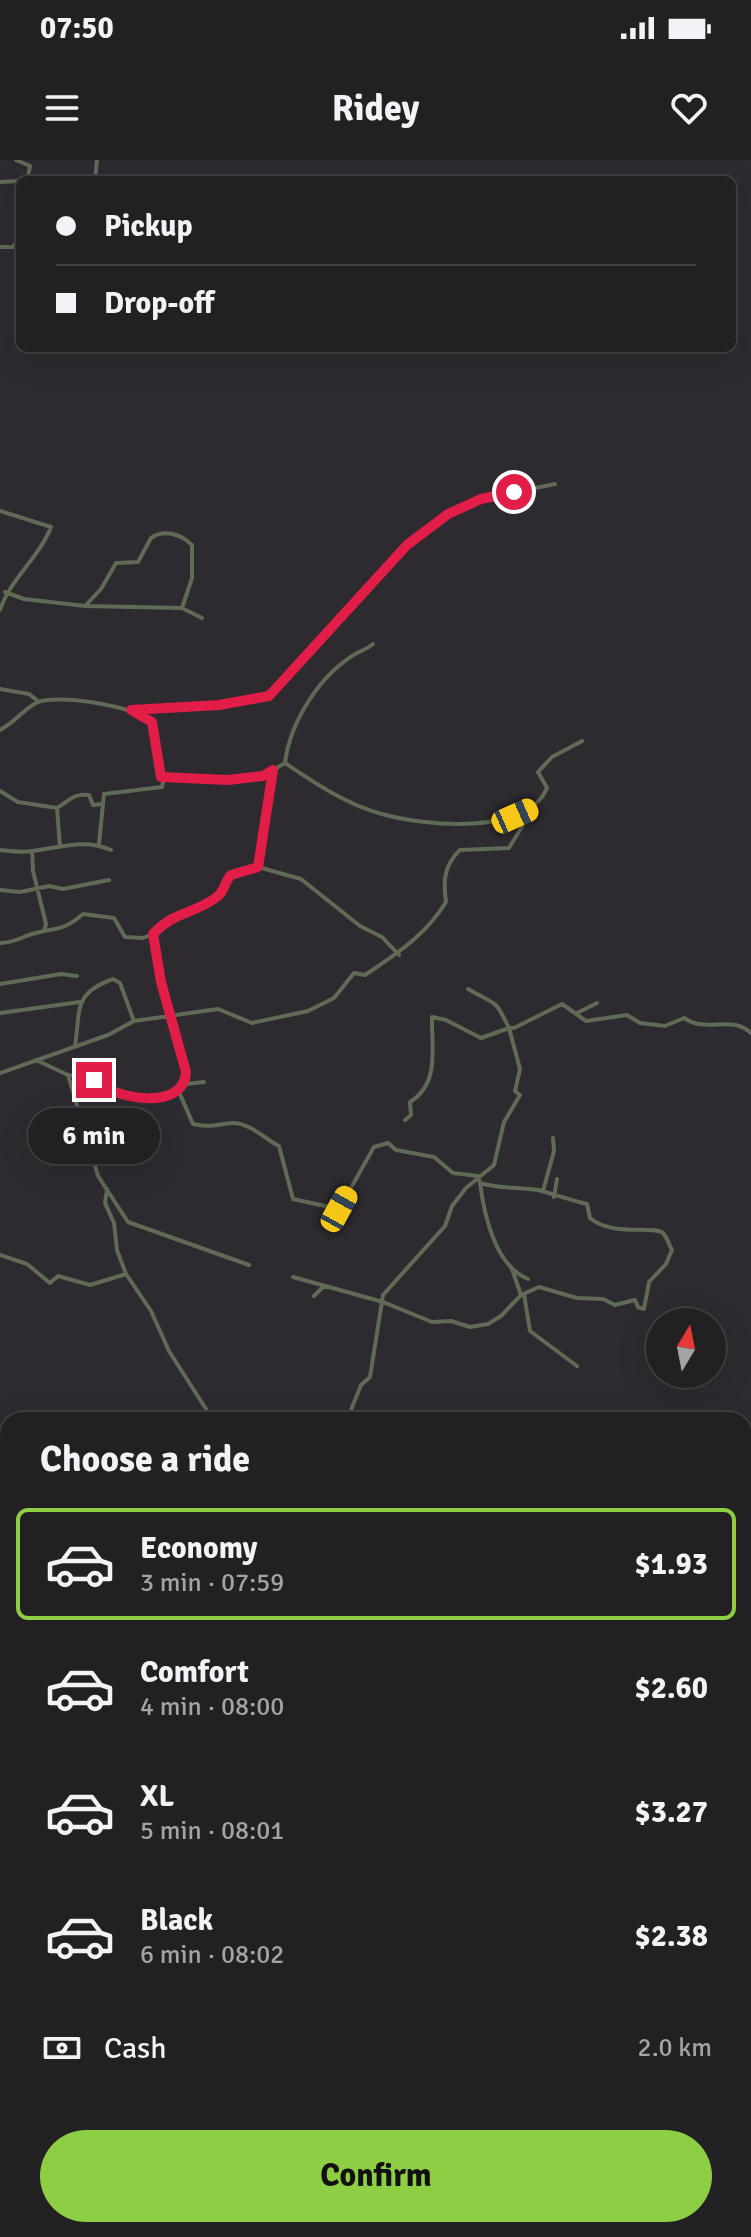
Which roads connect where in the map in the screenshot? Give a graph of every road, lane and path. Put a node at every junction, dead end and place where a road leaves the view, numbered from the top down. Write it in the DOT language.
graph roads {
  1 [pos="16,160"];
  2 [pos="25,176"];
  3 [pos="555,484"];
  4 [pos="0,511"];
  5 [pos="5,592"];
  6 [pos="85,606"];
  7 [pos="182,608"];
  8 [pos="0,610"];
  9 [pos="202,618"];
  10 [pos="373,644"];
  11 [pos="0,689"];
  12 [pos="38,701"];
  13 [pos="131,710"];
  14 [pos="0,730"];
  15 [pos="582,741"];
  16 [pos="285,763"];
  17 [pos="273,770"];
  18 [pos="164,777"];
  19 [pos="0,791"];
  20 [pos="102,804"];
  21 [pos="534,807"];
  22 [pos="57,808"];
  23 [pos="99,844"];
  24 [pos="60,847"];
  25 [pos="0,850"];
  26 [pos="111,850"];
  27 [pos="32,851"];
  28 [pos="258,867"];
  29 [pos="109,880"];
  30 [pos="0,890"];
  31 [pos="38,890"];
  32 [pos="42,932"];
  33 [pos="153,934"];
  34 [pos="0,943"];
  35 [pos="399,955"];
  36 [pos="77,976"];
  37 [pos="0,984"];
  38 [pos="468,989"];
  39 [pos="80,1002"];
  40 [pos="597,1003"];
  41 [pos="0,1013"];
  42 [pos="577,1013"];
  43 [pos="170,1015"];
  44 [pos="134,1021"];
  45 [pos="509,1028"];
  46 [pos="751,1033"];
  47 [pos="75,1046"];
  48 [pos="36,1060"];
  49 [pos="0,1073"];
  50 [pos="68,1075"];
  51 [pos="204,1082"];
  52 [pos="186,1084"];
  53 [pos="179,1092"];
  54 [pos="405,1120"];
  55 [pos="553,1138"];
  56 [pos="478,1176"];
  57 [pos="557,1179"];
  58 [pos="480,1183"];
  59 [pos="107,1189"];
  60 [pos="543,1191"];
  61 [pos="554,1197"];
  62 [pos="0,1255"];
  63 [pos="249,1265"];
  64 [pos="512,1269"];
  65 [pos="126,1274"];
  66 [pos="293,1277"];
  67 [pos="528,1279"];
  68 [pos="324,1286"];
  69 [pos="523,1294"];
  70 [pos="314,1296"];
  71 [pos="383,1302"];
  72 [pos="577,1366"];
  73 [pos="207,1412"];
  74 [pos="350,1412"];
  1 -- 2 [label="street"];
  3 -- 13 [label="street"];
  4 -- 5 [label="street"];
  5 -- 6 [label="street"];
  5 -- 8 [label="street"];
  6 -- 7 [label="street"];
  6 -- 7 [label="street"];
  7 -- 9 [label="street"];
  10 -- 16 [label="street"];
  11 -- 12 [label="street"];
  12 -- 13 [label="street"];
  12 -- 14 [label="street"];
  13 -- 18 [label="street"];
  15 -- 21 [label="street"];
  16 -- 17 [label="street"];
  16 -- 21 [label="street"];
  17 -- 18 [label="street"];
  17 -- 28 [label="street"];
  18 -- 20 [label="street"];
  19 -- 22 [label="street"];
  20 -- 22 [label="street"];
  20 -- 23 [label="street"];
  21 -- 35 [label="street"];
  22 -- 24 [label="street"];
  23 -- 24 [label="street"];
  23 -- 26 [label="street"];
  24 -- 27 [label="street"];
  25 -- 27 [label="street"];
  27 -- 31 [label="street"];
  28 -- 33 [label="street"];
  28 -- 35 [label="street"];
  29 -- 31 [label="street"];
  30 -- 31 [label="street"];
  31 -- 32 [label="street"];
  32 -- 33 [label="street"];
  32 -- 34 [label="street"];
  33 -- 43 [label="street"];
  35 -- 43 [label="street"];
  36 -- 37 [label="street"];
  38 -- 45 [label="street"];
  39 -- 41 [label="street"];
  39 -- 44 [label="street"];
  39 -- 47 [label="street"];
  40 -- 42 [label="street"];
  42 -- 45 [label="street"];
  42 -- 46 [label="street"];
  43 -- 44 [label="street"];
  43 -- 52 [label="street"];
  44 -- 47 [label="street"];
  45 -- 54 [label="street"];
  45 -- 56 [label="street"];
  47 -- 48 [label="street"];
  48 -- 49 [label="street"];
  48 -- 50 [label="street"];
  50 -- 53 [label="street"];
  50 -- 59 [label="street"];
  51 -- 52 [label="street"];
  52 -- 53 [label="street"];
  53 -- 56 [label="street"];
  55 -- 60 [label="street"];
  56 -- 58 [label="street"];
  56 -- 71 [label="street"];
  57 -- 61 [label="street"];
  58 -- 60 [label="street"];
  58 -- 64 [label="street"];
  59 -- 63 [label="street"];
  59 -- 65 [label="street"];
  60 -- 61 [label="street"];
  61 -- 69 [label="street"];
  62 -- 65 [label="street"];
  64 -- 67 [label="street"];
  64 -- 69 [label="street"];
  65 -- 73 [label="street"];
  66 -- 68 [label="street"];
  68 -- 70 [label="street"];
  68 -- 71 [label="street"];
  69 -- 71 [label="street"];
  69 -- 72 [label="street"];
  71 -- 74 [label="street"];
}
